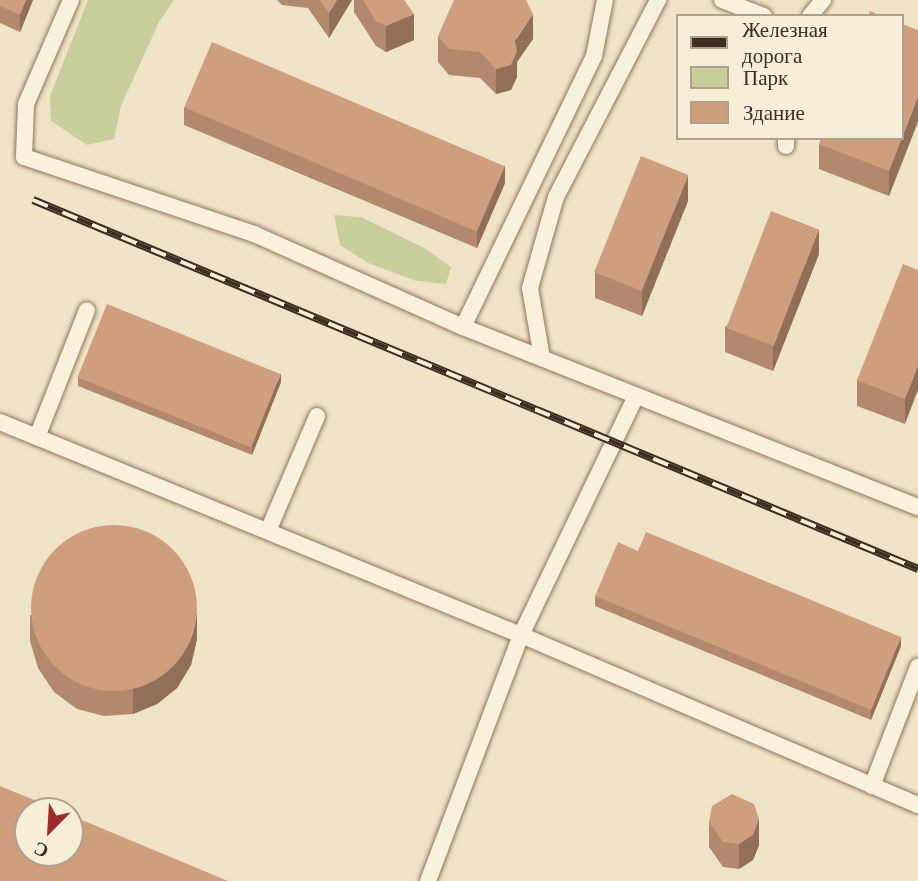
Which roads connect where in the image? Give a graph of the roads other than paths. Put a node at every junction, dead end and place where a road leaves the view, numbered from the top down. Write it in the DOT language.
graph roads {
  1 [pos="71,0"];
  2 [pos="605,0"];
  3 [pos="659,0"];
  4 [pos="722,0"];
  5 [pos="823,0"];
  6 [pos="759,14"];
  7 [pos="812,14"];
  8 [pos="86,310"];
  9 [pos="463,327"];
  10 [pos="542,358"];
  11 [pos="636,396"];
  12 [pos="317,416"];
  13 [pos="0,422"];
  14 [pos="37,437"];
  15 [pos="918,507"];
  16 [pos="268,531"];
  17 [pos="521,635"];
  18 [pos="918,667"];
  19 [pos="872,786"];
  20 [pos="918,806"];
  21 [pos="428,881"];
  1 -- 9 [label="lane"];
  2 -- 9 [label="lane"];
  3 -- 10 [label="lane"];
  4 -- 6 [label="lane"];
  5 -- 7 [label="lane"];
  8 -- 14 [label="lane"];
  9 -- 10 [label="lane"];
  10 -- 11 [label="lane"];
  11 -- 15 [label="lane"];
  11 -- 17 [label="lane"];
  12 -- 16 [label="lane"];
  13 -- 14 [label="lane"];
  14 -- 16 [label="lane"];
  16 -- 17 [label="lane"];
  17 -- 19 [label="lane"];
  17 -- 21 [label="lane"];
  18 -- 19 [label="lane"];
  19 -- 20 [label="lane"];
}
